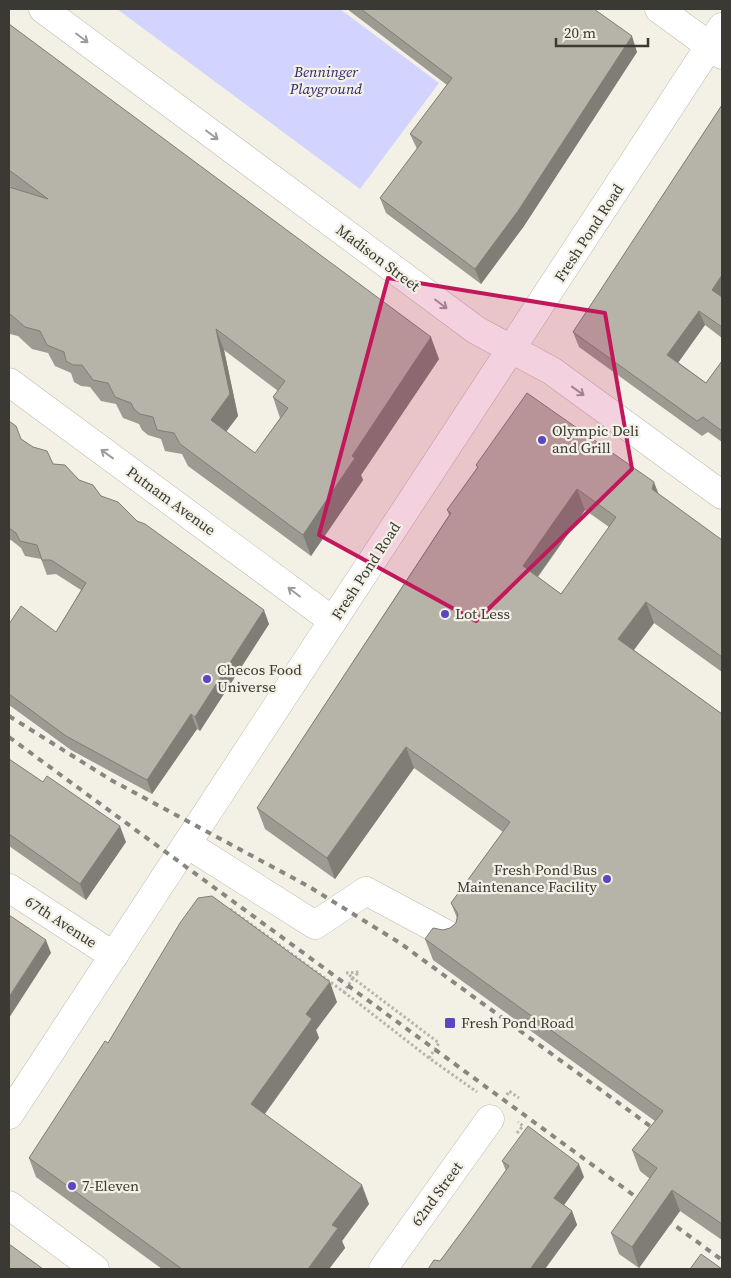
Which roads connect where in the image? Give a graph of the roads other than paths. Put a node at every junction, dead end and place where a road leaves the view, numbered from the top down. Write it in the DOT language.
graph roads {
  1 [pos="42,9"];
  2 [pos="659,9"];
  3 [pos="719,43"];
  4 [pos="512,350"];
  5 [pos="9,382"];
  6 [pos="722,495"];
  7 [pos="333,621"];
  8 [pos="188,844"];
  9 [pos="9,888"];
  10 [pos="450,936"];
  11 [pos="114,956"];
  12 [pos="486,1108"];
  13 [pos="9,1115"];
  14 [pos="9,1205"];
  15 [pos="95,1269"];
  16 [pos="383,1269"];
  1 -- 4 [label="street, Madison Street, one-way"];
  2 -- 3 [label="street"];
  3 -- 4 [label="street, Fresh Pond Road"];
  4 -- 6 [label="street, Madison Street, one-way"];
  4 -- 7 [label="street, Fresh Pond Road"];
  7 -- 5 [label="street, Putnam Avenue, one-way"];
  7 -- 8 [label="street, Fresh Pond Road"];
  8 -- 10 [label="street"];
  8 -- 11 [label="street, Fresh Pond Road"];
  9 -- 11 [label="street, 67th Avenue"];
  11 -- 13 [label="street, Fresh Pond Road"];
  12 -- 16 [label="street, 62nd Street"];
  14 -- 15 [label="street"];
}
